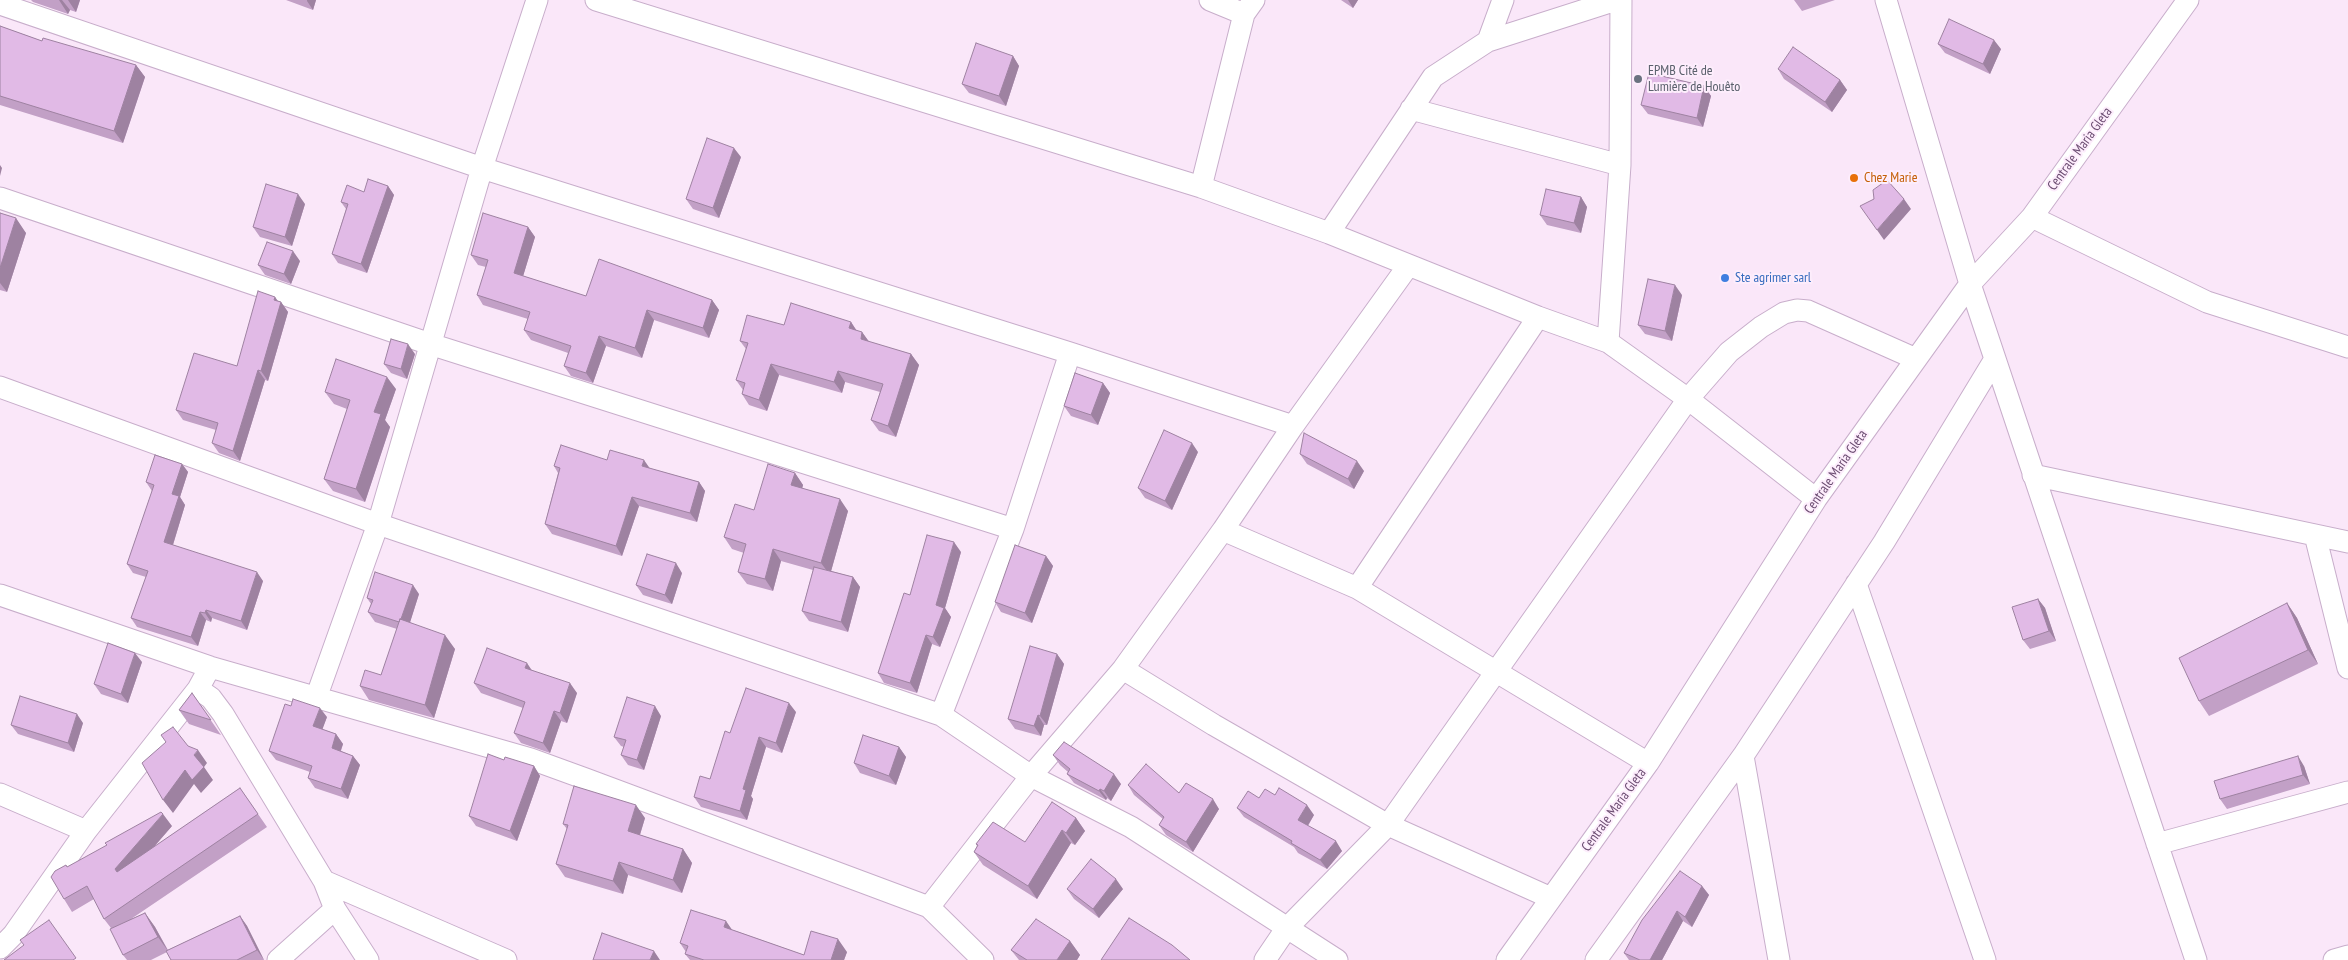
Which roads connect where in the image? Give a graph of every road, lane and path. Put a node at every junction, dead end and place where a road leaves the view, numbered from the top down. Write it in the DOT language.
graph roads {
  1 [pos="536,0"];
  2 [pos="596,0"];
  3 [pos="1210,0"];
  4 [pos="1503,0"];
  5 [pos="1616,0"];
  6 [pos="1621,0"];
  7 [pos="1886,0"];
  8 [pos="2188,0"];
  9 [pos="0,4"];
  10 [pos="1249,7"];
  11 [pos="1488,41"];
  12 [pos="1411,109"];
  13 [pos="1620,165"];
  14 [pos="482,168"];
  15 [pos="1201,187"];
  16 [pos="0,198"];
  17 [pos="2032,217"];
  18 [pos="1328,233"];
  19 [pos="1408,266"];
  20 [pos="1970,284"];
  21 [pos="1538,317"];
  22 [pos="1608,342"];
  23 [pos="430,344"];
  24 [pos="2348,347"];
  25 [pos="1070,353"];
  26 [pos="1916,359"];
  27 [pos="1995,359"];
  28 [pos="0,387"];
  29 [pos="1688,399"];
  30 [pos="1293,426"];
  31 [pos="2033,475"];
  32 [pos="1816,499"];
  33 [pos="378,524"];
  34 [pos="1013,529"];
  35 [pos="1223,530"];
  36 [pos="2315,535"];
  37 [pos="2348,542"];
  38 [pos="1856,584"];
  39 [pos="1357,588"];
  40 [pos="0,595"];
  41 [pos="210,667"];
  42 [pos="2348,668"];
  43 [pos="1123,669"];
  44 [pos="1497,670"];
  45 [pos="198,689"];
  46 [pos="316,698"];
  47 [pos="941,715"];
  48 [pos="1743,756"];
  49 [pos="1648,763"];
  50 [pos="1031,776"];
  51 [pos="2348,792"];
  52 [pos="0,794"];
  53 [pos="1388,825"];
  54 [pos="86,831"];
  55 [pos="2157,844"];
  56 [pos="324,881"];
  57 [pos="1551,898"];
  58 [pos="929,907"];
  59 [pos="336,909"];
  60 [pos="1286,929"];
  61 [pos="0,948"];
  62 [pos="2348,956"];
  63 [pos="278,960"];
  64 [pos="368,960"];
  65 [pos="506,960"];
  66 [pos="983,960"];
  67 [pos="1265,960"];
  68 [pos="1337,960"];
  69 [pos="1507,960"];
  70 [pos="1596,960"];
  71 [pos="1779,960"];
  72 [pos="1985,960"];
  73 [pos="2196,960"];
  74 [pos="2334,960"];
  1 -- 14 [label="street"];
  2 -- 15 [label="street"];
  3 -- 10 [label="street"];
  4 -- 11 [label="street"];
  5 -- 11 [label="street"];
  6 -- 13 [label="street"];
  7 -- 20 [label="street"];
  8 -- 17 [label="street, Centrale Maria Gleta"];
  9 -- 14 [label="street"];
  10 -- 15 [label="street"];
  11 -- 12 [label="street"];
  12 -- 13 [label="street"];
  12 -- 18 [label="street"];
  13 -- 22 [label="street"];
  14 -- 23 [label="street"];
  14 -- 25 [label="street"];
  15 -- 18 [label="street"];
  16 -- 23 [label="street"];
  17 -- 20 [label="street, Centrale Maria Gleta"];
  17 -- 24 [label="street"];
  18 -- 19 [label="street"];
  19 -- 21 [label="street"];
  19 -- 30 [label="street"];
  20 -- 26 [label="street, Centrale Maria Gleta"];
  20 -- 27 [label="street"];
  21 -- 22 [label="street"];
  21 -- 39 [label="street"];
  22 -- 29 [label="street"];
  23 -- 33 [label="street"];
  23 -- 34 [label="street"];
  25 -- 30 [label="street"];
  25 -- 34 [label="street"];
  26 -- 29 [label="street"];
  26 -- 32 [label="street, Centrale Maria Gleta"];
  27 -- 31 [label="street"];
  27 -- 38 [label="street"];
  28 -- 33 [label="street"];
  29 -- 32 [label="street"];
  29 -- 44 [label="street"];
  30 -- 35 [label="street"];
  31 -- 36 [label="street"];
  31 -- 55 [label="street"];
  32 -- 49 [label="street, Centrale Maria Gleta"];
  33 -- 46 [label="street"];
  33 -- 47 [label="street"];
  34 -- 47 [label="street"];
  35 -- 39 [label="street"];
  35 -- 43 [label="street"];
  36 -- 37 [label="street"];
  36 -- 42 [label="street"];
  38 -- 48 [label="street"];
  38 -- 72 [label="street"];
  39 -- 44 [label="street"];
  40 -- 41 [label="street"];
  41 -- 45 [label="street"];
  41 -- 46 [label="street"];
  43 -- 50 [label="street"];
  43 -- 53 [label="street"];
  44 -- 49 [label="street"];
  44 -- 53 [label="street"];
  45 -- 54 [label="street"];
  45 -- 56 [label="street"];
  46 -- 58 [label="street"];
  47 -- 50 [label="street"];
  48 -- 70 [label="street"];
  48 -- 71 [label="street"];
  49 -- 57 [label="street, Centrale Maria Gleta"];
  50 -- 58 [label="street"];
  50 -- 60 [label="street"];
  51 -- 55 [label="street"];
  52 -- 54 [label="street"];
  53 -- 57 [label="street"];
  53 -- 60 [label="street"];
  54 -- 61 [label="street"];
  55 -- 73 [label="street"];
  56 -- 59 [label="street"];
  56 -- 65 [label="street"];
  57 -- 69 [label="street, Centrale Maria Gleta"];
  58 -- 66 [label="street"];
  59 -- 63 [label="street"];
  59 -- 64 [label="street"];
  60 -- 67 [label="street"];
  60 -- 68 [label="street"];
  62 -- 74 [label="street"];
}
